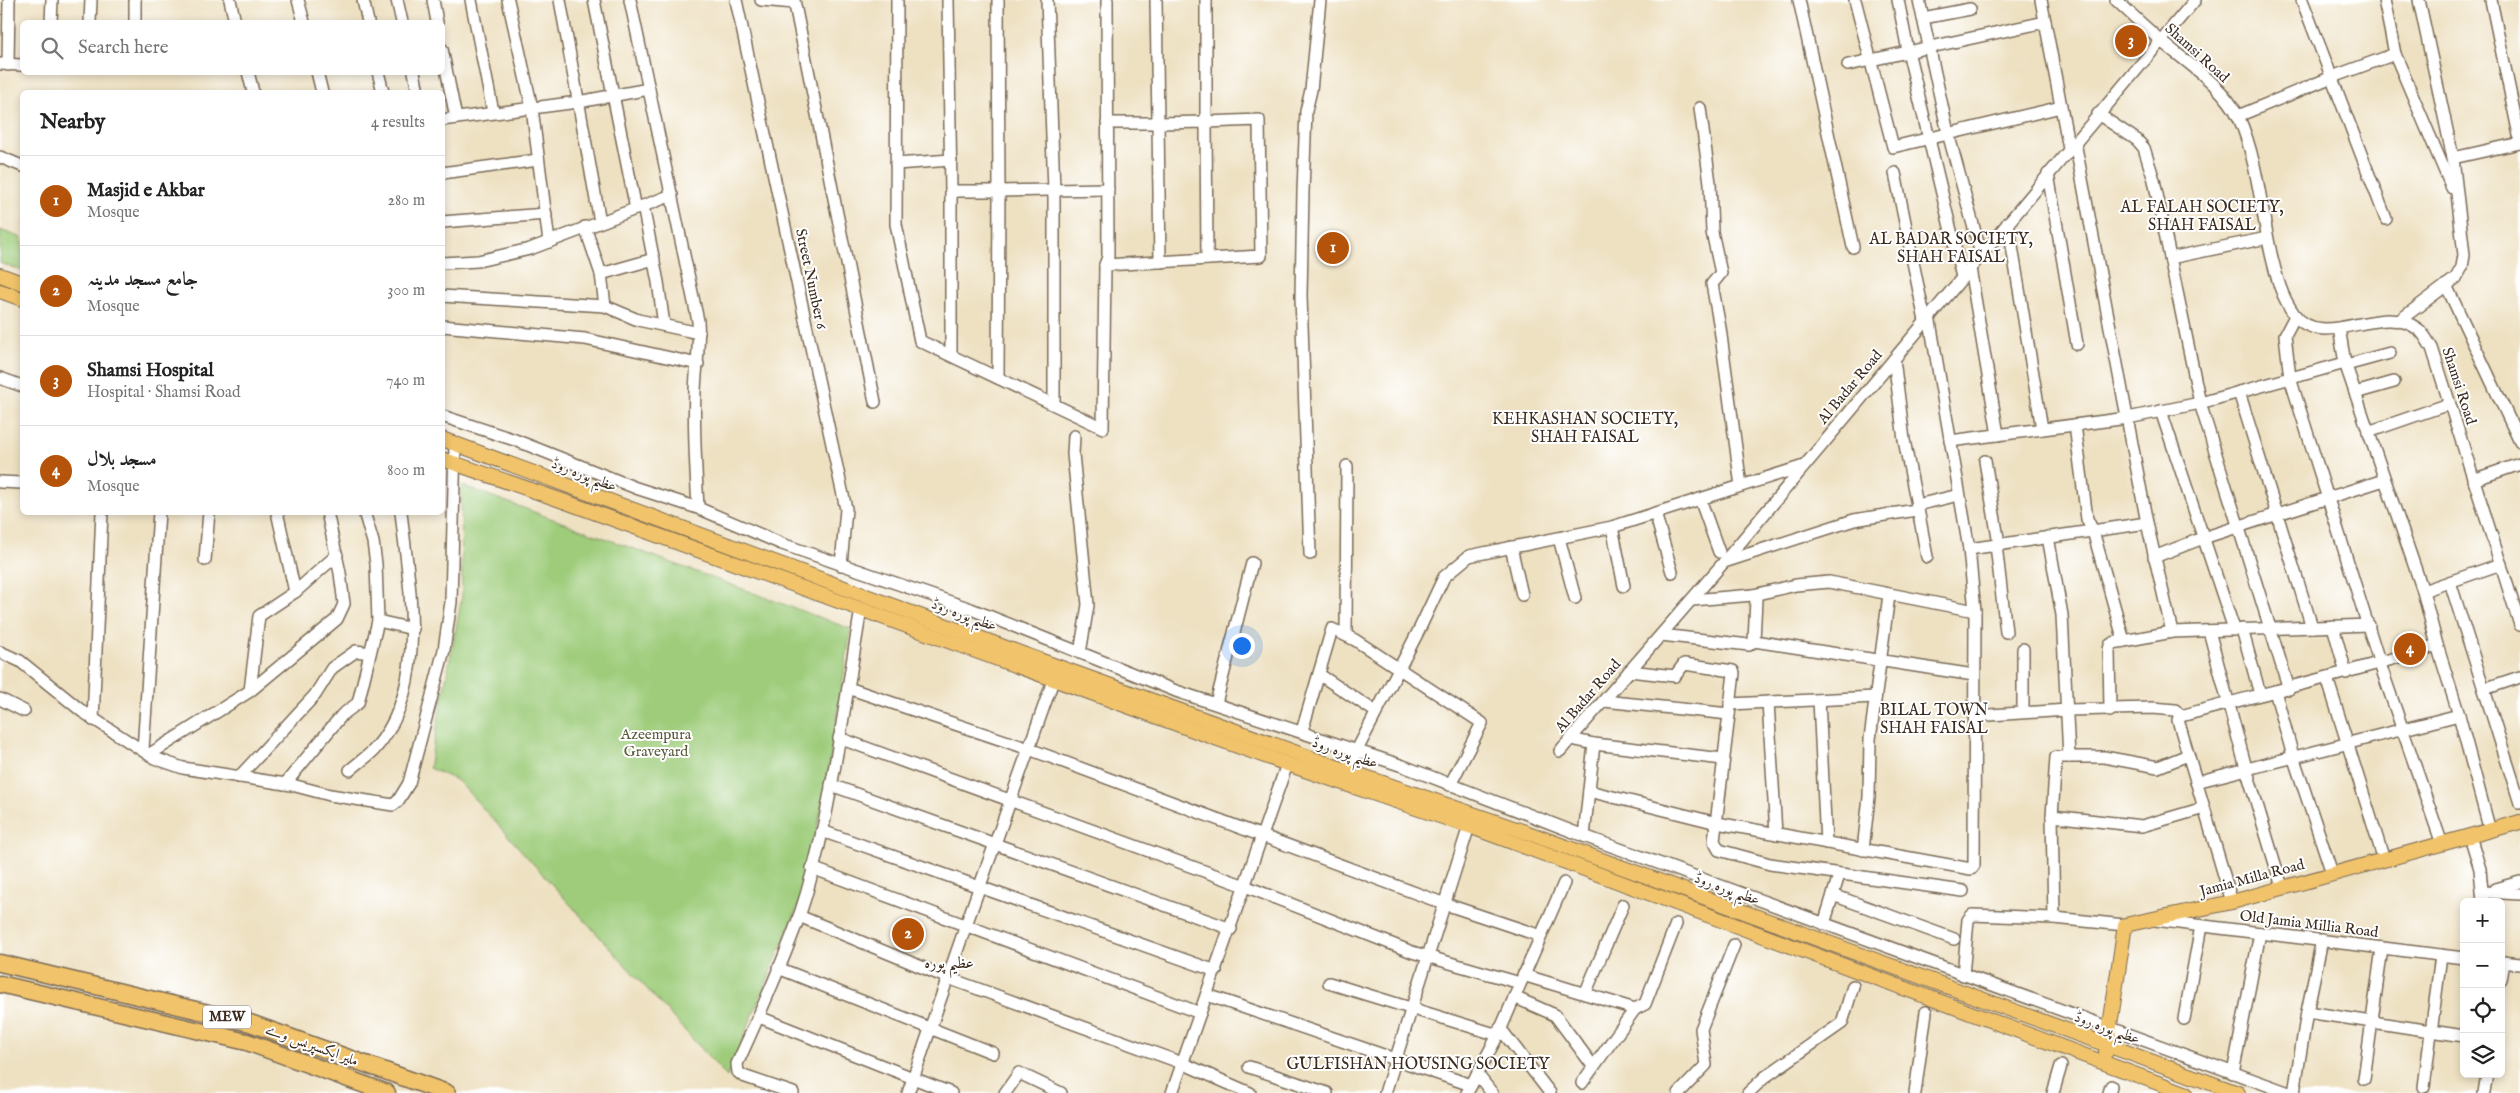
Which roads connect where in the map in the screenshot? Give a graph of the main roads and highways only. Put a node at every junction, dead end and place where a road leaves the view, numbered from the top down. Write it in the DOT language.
graph roads {
  1 [pos="0,275"];
  2 [pos="20,282"];
  3 [pos="0,291"];
  4 [pos="20,298"];
  5 [pos="449,441"];
  6 [pos="448,461"];
  7 [pos="2520,822"];
  8 [pos="0,963"];
  9 [pos="0,984"];
  10 [pos="2107,1045"];
  11 [pos="2104,1063"];
  12 [pos="387,1093"];
  13 [pos="447,1093"];
  14 [pos="2185,1093"];
  15 [pos="2238,1093"];
  1 -- 2 [label="main road"];
  3 -- 4 [label="main road"];
  5 -- 10 [label="main road, عظیم پورہ روڈ"];
  6 -- 11 [label="main road, عظیم پورہ روڈ"];
  7 -- 10 [label="main road, Jamia Milla Road"];
  8 -- 13 [label="highway, ملیر ایکسپریس وے / MEW"];
  9 -- 12 [label="highway, ملیر ایکسپریس وے / MEW"];
  10 -- 11 [label="main road"];
  10 -- 15 [label="main road, عظیم پورہ روڈ"];
  11 -- 14 [label="main road, عظیم پورہ روڈ"];
}
